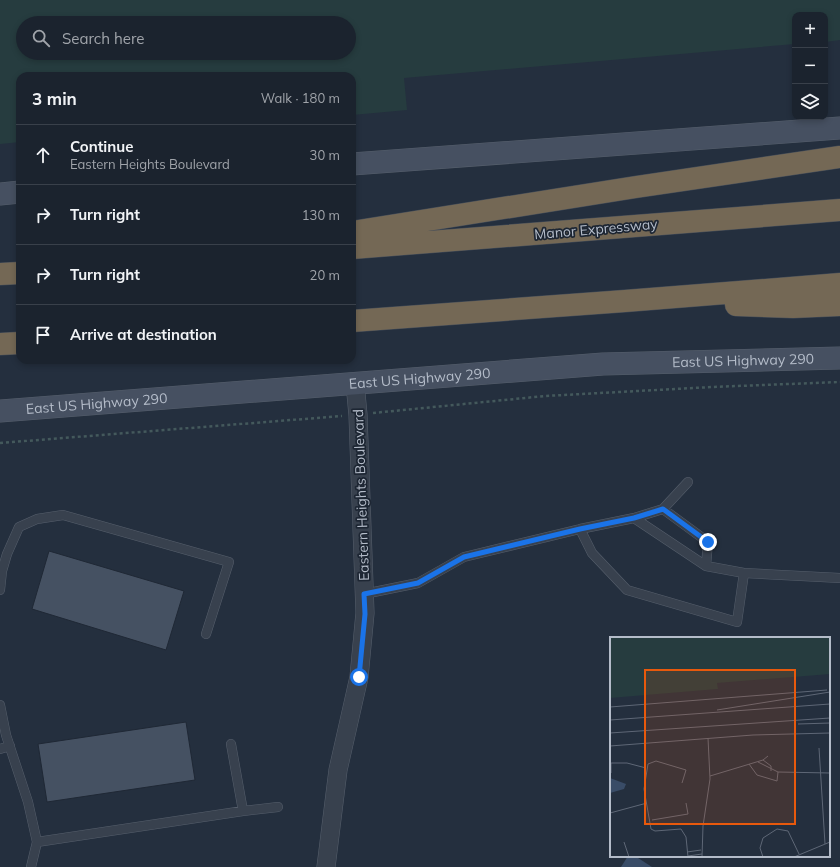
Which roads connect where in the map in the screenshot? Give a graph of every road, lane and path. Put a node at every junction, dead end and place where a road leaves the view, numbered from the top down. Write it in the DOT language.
graph roads {
  1 [pos="840,128"];
  2 [pos="840,157"];
  3 [pos="356,164"];
  4 [pos="16,192"];
  5 [pos="0,194"];
  6 [pos="840,210"];
  7 [pos="356,231"];
  8 [pos="356,248"];
  9 [pos="16,273"];
  10 [pos="0,274"];
  11 [pos="840,284"];
  12 [pos="625,301"];
  13 [pos="840,305"];
  14 [pos="356,320"];
  15 [pos="16,343"];
  16 [pos="0,344"];
  17 [pos="840,358"];
  18 [pos="840,382"];
  19 [pos="355,383"];
  20 [pos="0,411"];
  21 [pos="358,415"];
  22 [pos="0,443"];
  23 [pos="688,482"];
  24 [pos="663,509"];
  25 [pos="634,518"];
  26 [pos="580,529"];
  27 [pos="3,553"];
  28 [pos="706,566"];
  29 [pos="744,573"];
  30 [pos="840,578"];
  31 [pos="0,590"];
  32 [pos="364,594"];
  33 [pos="206,634"];
  34 [pos="0,705"];
  35 [pos="231,744"];
  36 [pos="10,746"];
  37 [pos="0,749"];
  38 [pos="278,807"];
  39 [pos="243,811"];
  40 [pos="37,842"];
  41 [pos="31,867"];
  42 [pos="326,867"];
  1 -- 3 [label="main road"];
  2 -- 7 [label="highway"];
  4 -- 5 [label="main road"];
  6 -- 8 [label="highway, Manor Expressway"];
  9 -- 10 [label="highway"];
  11 -- 12 [label="highway"];
  12 -- 13 [label="highway"];
  12 -- 14 [label="highway"];
  15 -- 16 [label="highway"];
  17 -- 19 [label="main road, East US Highway 290"];
  18 -- 21 [label="path"];
  19 -- 20 [label="main road, East US Highway 290"];
  19 -- 21 [label="street, Eastern Heights Boulevard"];
  21 -- 22 [label="path"];
  21 -- 32 [label="street, Eastern Heights Boulevard"];
  23 -- 24 [label="lane"];
  24 -- 25 [label="lane"];
  24 -- 28 [label="lane"];
  25 -- 26 [label="lane"];
  25 -- 28 [label="lane"];
  26 -- 29 [label="lane"];
  26 -- 32 [label="lane"];
  27 -- 31 [label="lane"];
  27 -- 33 [label="lane"];
  28 -- 29 [label="lane"];
  29 -- 30 [label="lane"];
  32 -- 42 [label="street, Eastern Heights Boulevard"];
  34 -- 36 [label="lane"];
  35 -- 39 [label="lane"];
  36 -- 37 [label="lane"];
  36 -- 40 [label="lane"];
  38 -- 39 [label="lane"];
  39 -- 40 [label="lane"];
  40 -- 41 [label="lane"];
}
